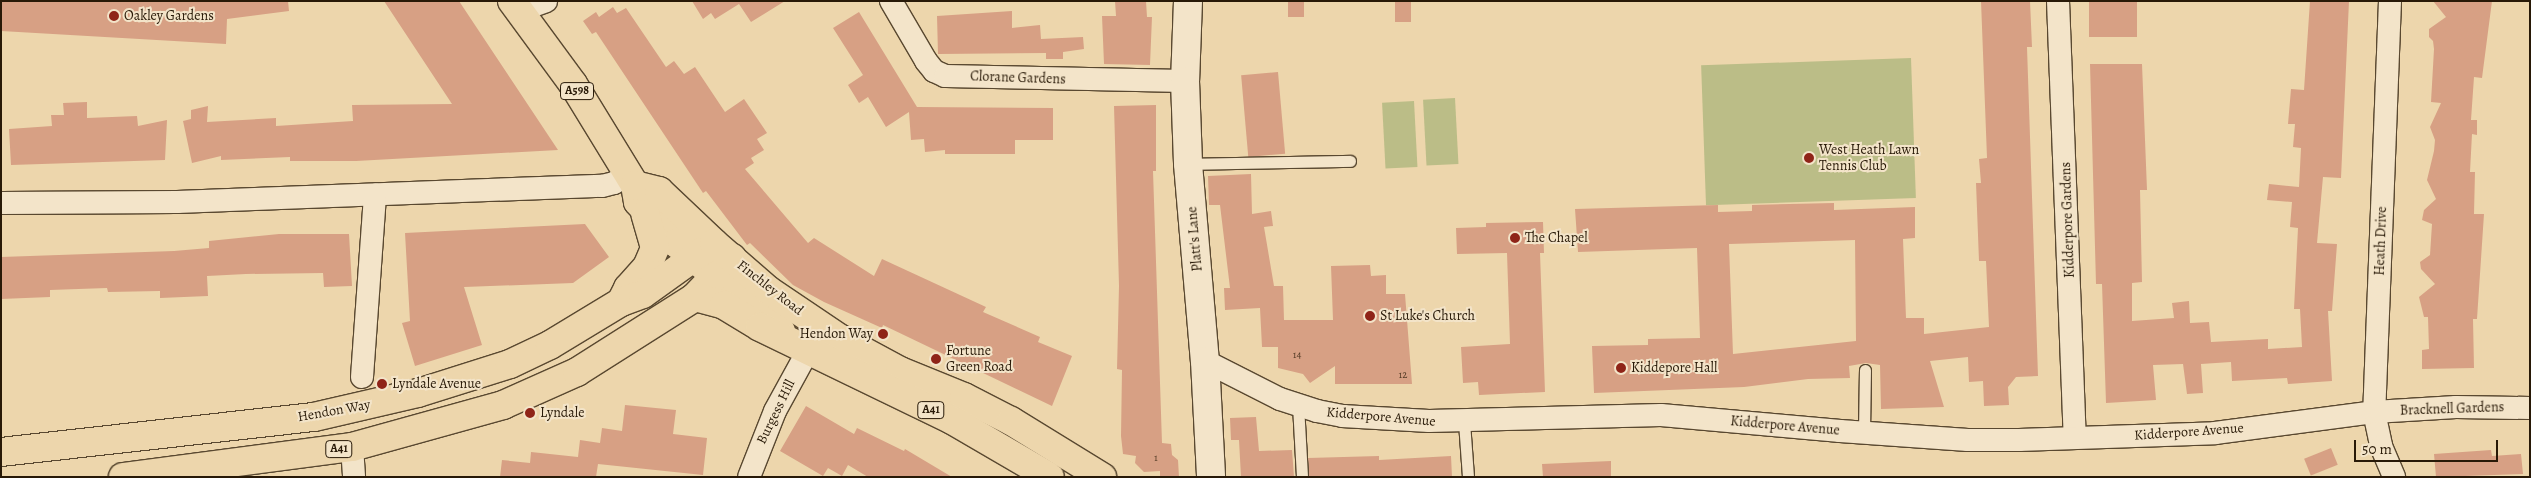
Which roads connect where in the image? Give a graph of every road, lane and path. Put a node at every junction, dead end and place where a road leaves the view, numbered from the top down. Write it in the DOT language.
graph roads {
  1 [pos="546,1"];
  2 [pos="891,1"];
  3 [pos="1188,1"];
  4 [pos="2058,1"];
  5 [pos="2390,1"];
  6 [pos="516,6"];
  7 [pos="1185,81"];
  8 [pos="1350,161"];
  9 [pos="1188,164"];
  10 [pos="634,187"];
  11 [pos="376,194"];
  12 [pos="1,203"];
  13 [pos="714,259"];
  14 [pos="695,297"];
  15 [pos="621,302"];
  16 [pos="800,345"];
  17 [pos="1205,361"];
  18 [pos="1865,370"];
  19 [pos="362,377"];
  20 [pos="1298,404"];
  21 [pos="2530,408"];
  22 [pos="2374,412"];
  23 [pos="1464,422"];
  24 [pos="1864,432"];
  25 [pos="2075,438"];
  26 [pos="352,447"];
  27 [pos="1,452"];
  28 [pos="123,477"];
  29 [pos="354,477"];
  30 [pos="749,477"];
  31 [pos="1050,477"];
  32 [pos="1102,477"];
  33 [pos="1211,477"];
  34 [pos="1302,477"];
  35 [pos="1468,477"];
  36 [pos="2394,477"];
  1 -- 6 [label="street"];
  2 -- 7 [label="street, Clorane Gardens"];
  3 -- 7 [label="street, Platt's Lane"];
  4 -- 25 [label="street, Kidderpore Gardens"];
  5 -- 22 [label="street, Heath Drive"];
  6 -- 10 [label="main road, Finchley Road / A598"];
  7 -- 9 [label="street, Platt's Lane"];
  8 -- 9 [label="lane"];
  9 -- 17 [label="street, Platt's Lane"];
  10 -- 11 [label="street"];
  10 -- 13 [label="main road, Finchley Road / A598"];
  10 -- 15 [label="main road"];
  11 -- 12 [label="street"];
  11 -- 19 [label="street"];
  13 -- 14 [label="main road"];
  13 -- 15 [label="main road, Hendon Way"];
  13 -- 16 [label="main road, Finchley Road / A598"];
  13 -- 32 [label="main road, Finchley Road / A41"];
  14 -- 16 [label="main road, A41"];
  14 -- 26 [label="main road, A41"];
  15 -- 27 [label="main road, Hendon Way"];
  16 -- 30 [label="street, Burgess Hill"];
  16 -- 31 [label="main road, Finchley Road / A41"];
  17 -- 20 [label="street, Kidderpore Avenue"];
  17 -- 33 [label="street, Platt's Lane"];
  18 -- 24 [label="lane"];
  20 -- 23 [label="street, Kidderpore Avenue"];
  20 -- 34 [label="lane"];
  21 -- 22 [label="street, Bracknell Gardens"];
  22 -- 25 [label="street, Kidderpore Avenue"];
  22 -- 36 [label="street, Heath Drive"];
  23 -- 24 [label="street, Kidderpore Avenue"];
  23 -- 35 [label="lane"];
  24 -- 25 [label="street, Kidderpore Avenue"];
  26 -- 28 [label="main road, A41"];
  26 -- 29 [label="street"];
}
